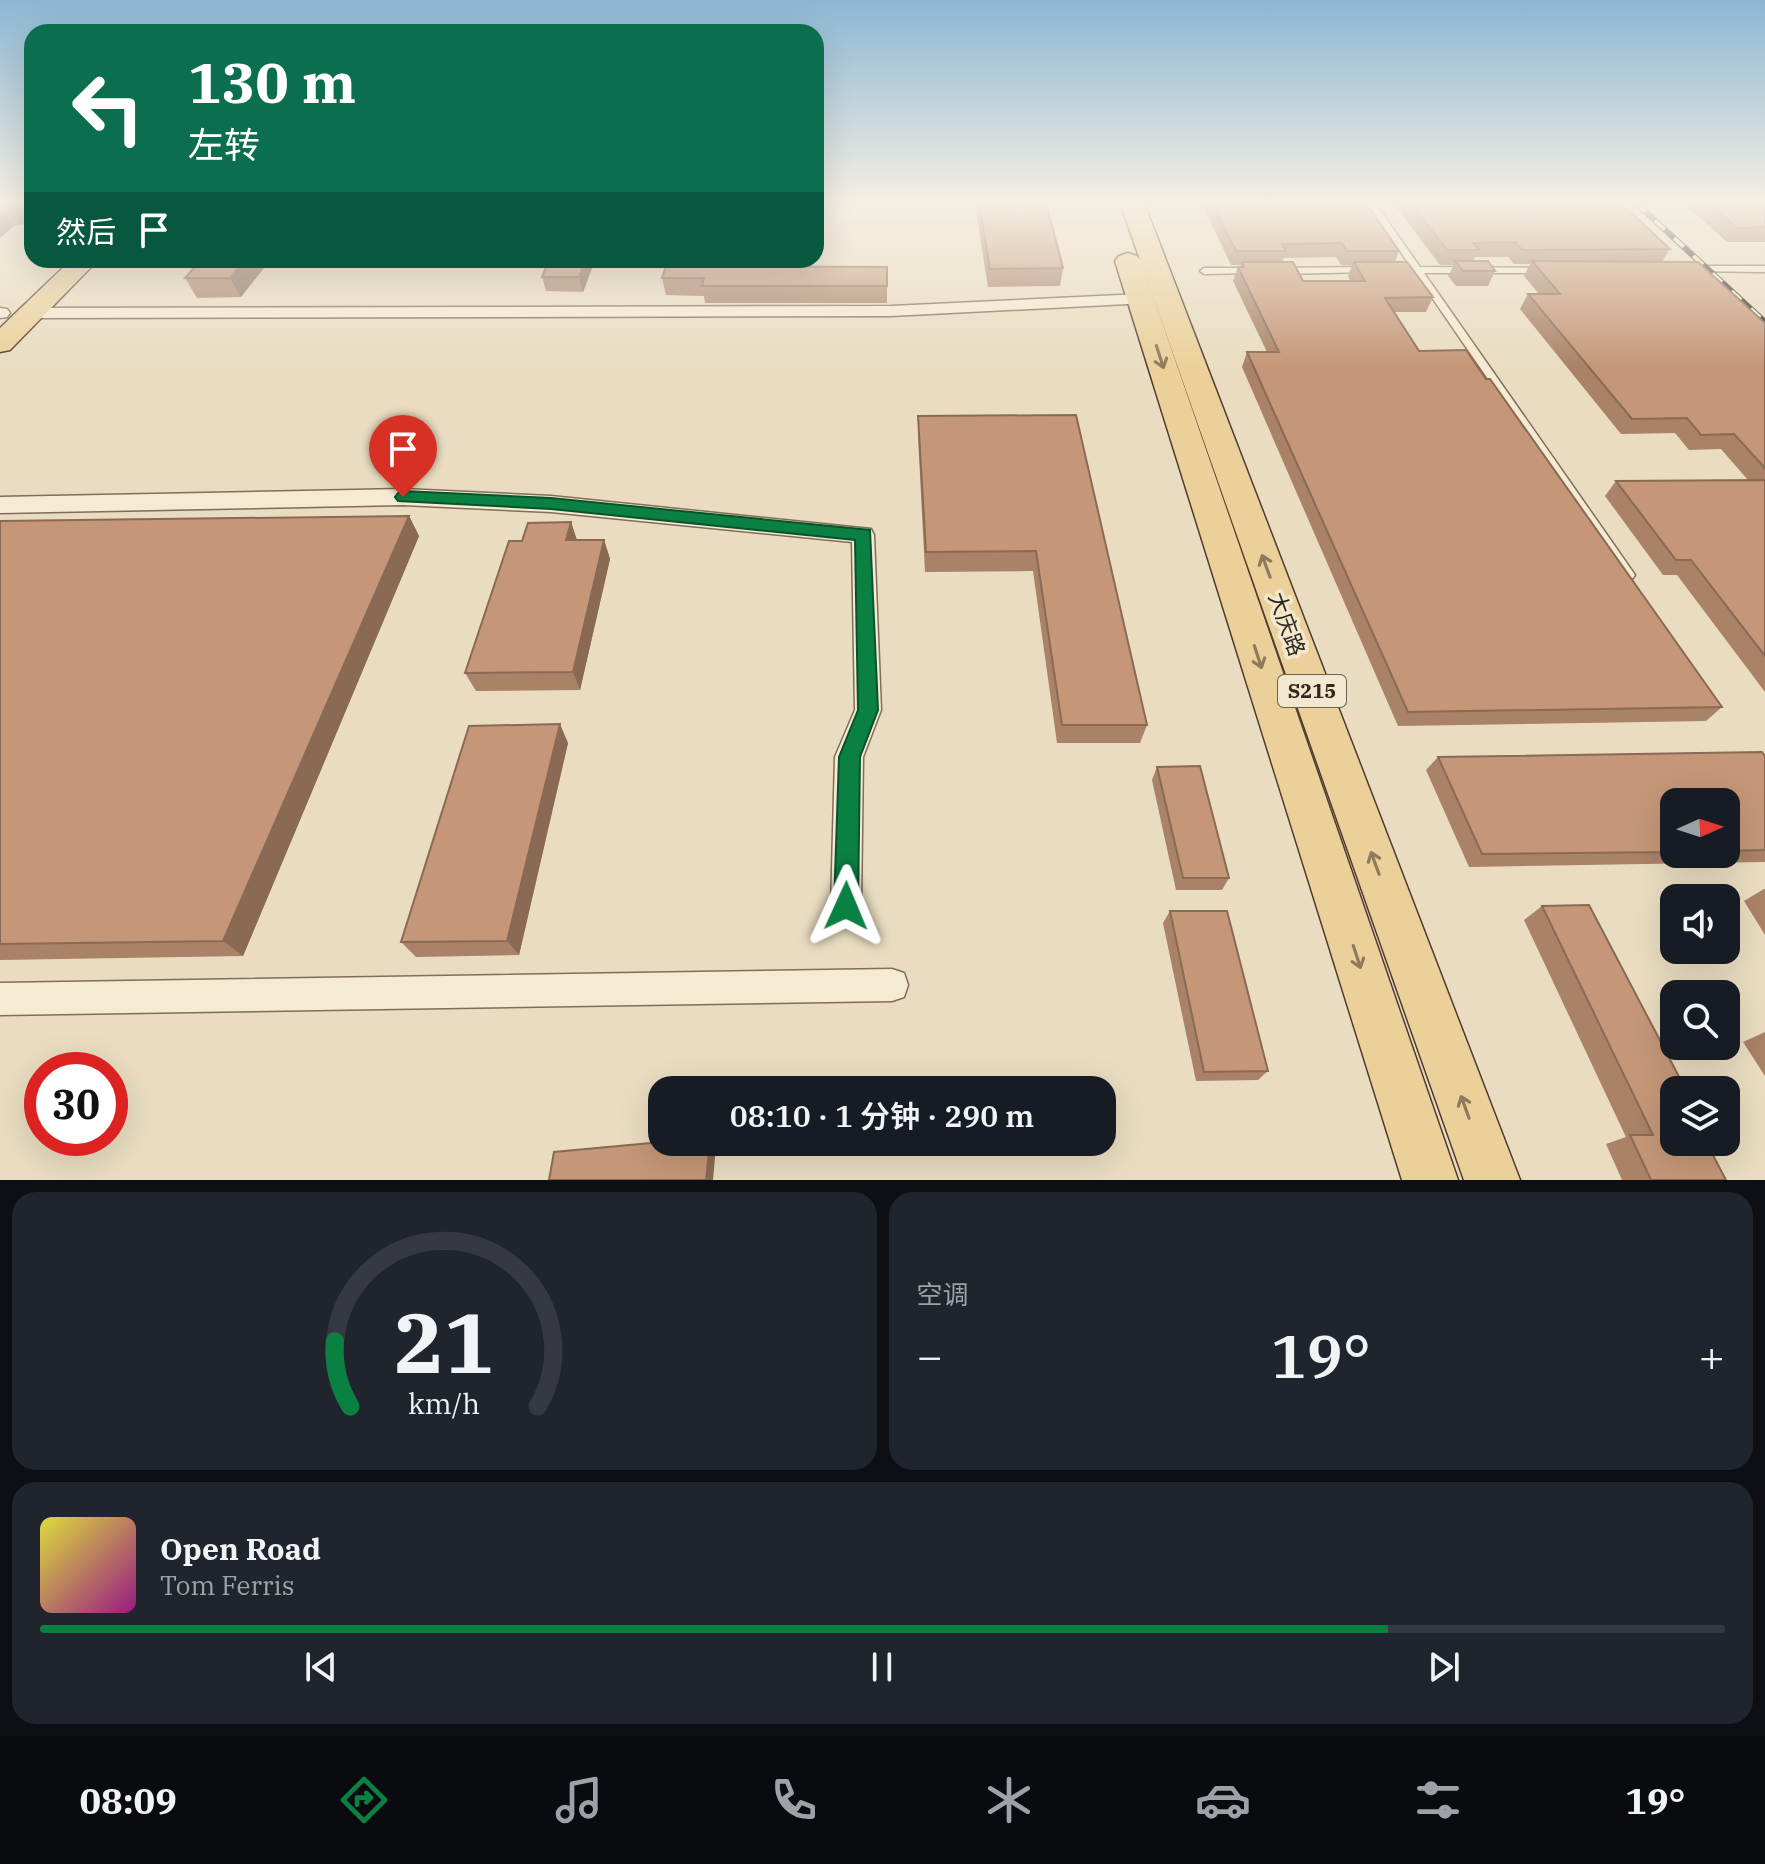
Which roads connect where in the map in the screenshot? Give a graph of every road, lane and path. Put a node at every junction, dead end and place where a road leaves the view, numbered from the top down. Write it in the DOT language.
graph roads {
  1 [pos="1127,258"];
  2 [pos="1152,258"];
  3 [pos="1410,258"];
  4 [pos="49,268"];
  5 [pos="77,268"];
  6 [pos="1677,269"];
  7 [pos="1765,269"];
  8 [pos="1373,270"];
  9 [pos="1388,270"];
  10 [pos="1418,270"];
  11 [pos="1555,270"];
  12 [pos="1204,271"];
  13 [pos="1141,299"];
  14 [pos="32,313"];
  15 [pos="0,314"];
  16 [pos="0,344"];
  17 [pos="0,505"];
  18 [pos="1633,582"];
  19 [pos="846,906"];
  20 [pos="892,985"];
  21 [pos="0,999"];
  22 [pos="1430,1180"];
  23 [pos="1492,1180"];
  1 -- 13 [label="main road, 大庆路 / S215"];
  23 -- 2 [label="main road, 大庆路 / S215, one-way"];
  3 -- 10 [label="lane"];
  4 -- 15 [label="main road"];
  5 -- 14 [label="main road"];
  6 -- 7 [label="lane"];
  8 -- 12 [label="lane"];
  9 -- 10 [label="lane"];
  10 -- 11 [label="lane"];
  10 -- 18 [label="lane"];
  13 -- 14 [label="street"];
  13 -- 22 [label="main road, 大庆路 / S215, one-way"];
  14 -- 16 [label="main road"];
  17 -- 19 [label="street"];
  20 -- 21 [label="street"];
}
